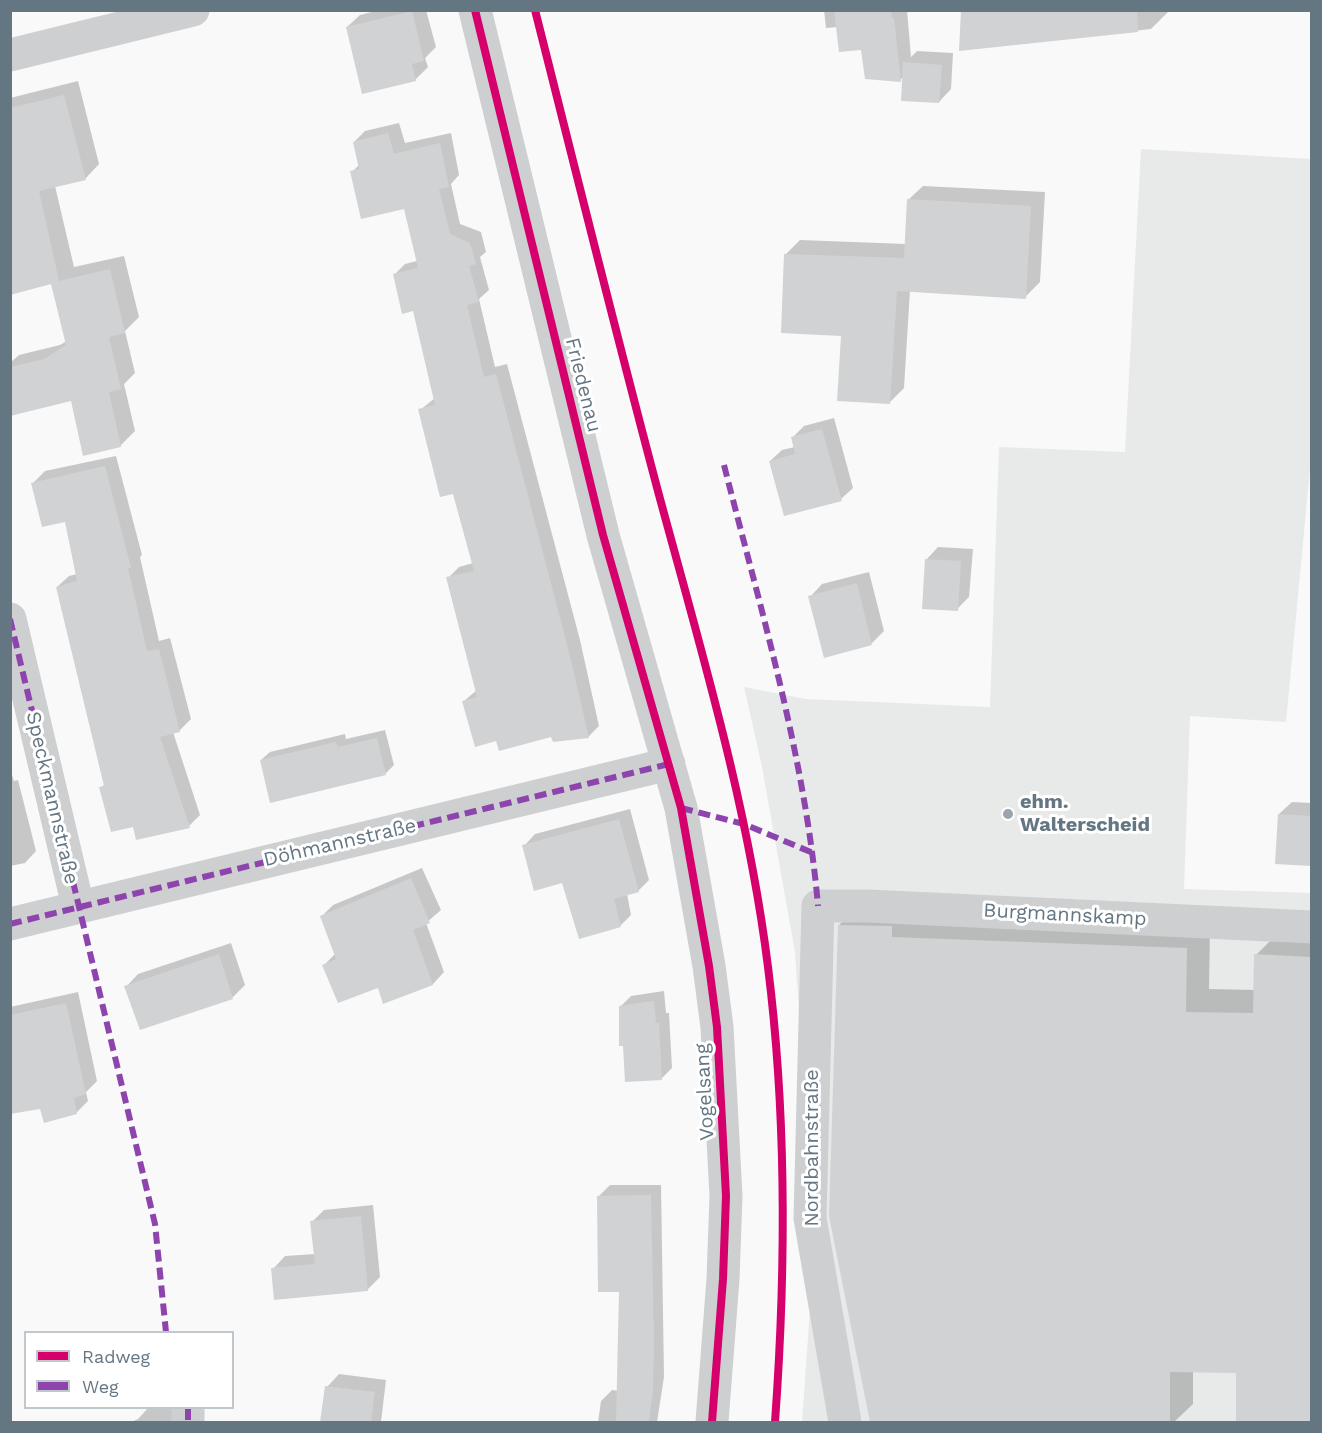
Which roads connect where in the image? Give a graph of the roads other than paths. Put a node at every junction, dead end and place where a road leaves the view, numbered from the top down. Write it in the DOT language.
graph roads {
  1 [pos="193,10"];
  2 [pos="475,10"];
  3 [pos="10,56"];
  4 [pos="10,619"];
  5 [pos="669,764"];
  6 [pos="78,906"];
  7 [pos="818,906"];
  8 [pos="10,924"];
  9 [pos="1311,927"];
  10 [pos="712,1422"];
  11 [pos="845,1422"];
  1 -- 3 [label="street"];
  2 -- 5 [label="street, Friedenau"];
  4 -- 6 [label="street, Speckmannstraße"];
  5 -- 6 [label="street, Döhmannstraße"];
  5 -- 10 [label="street, Vogelsang"];
  6 -- 8 [label="street, Döhmannstraße"];
  7 -- 9 [label="street, Burgmannskamp"];
  7 -- 11 [label="street, Nordbahnstraße"];
}
